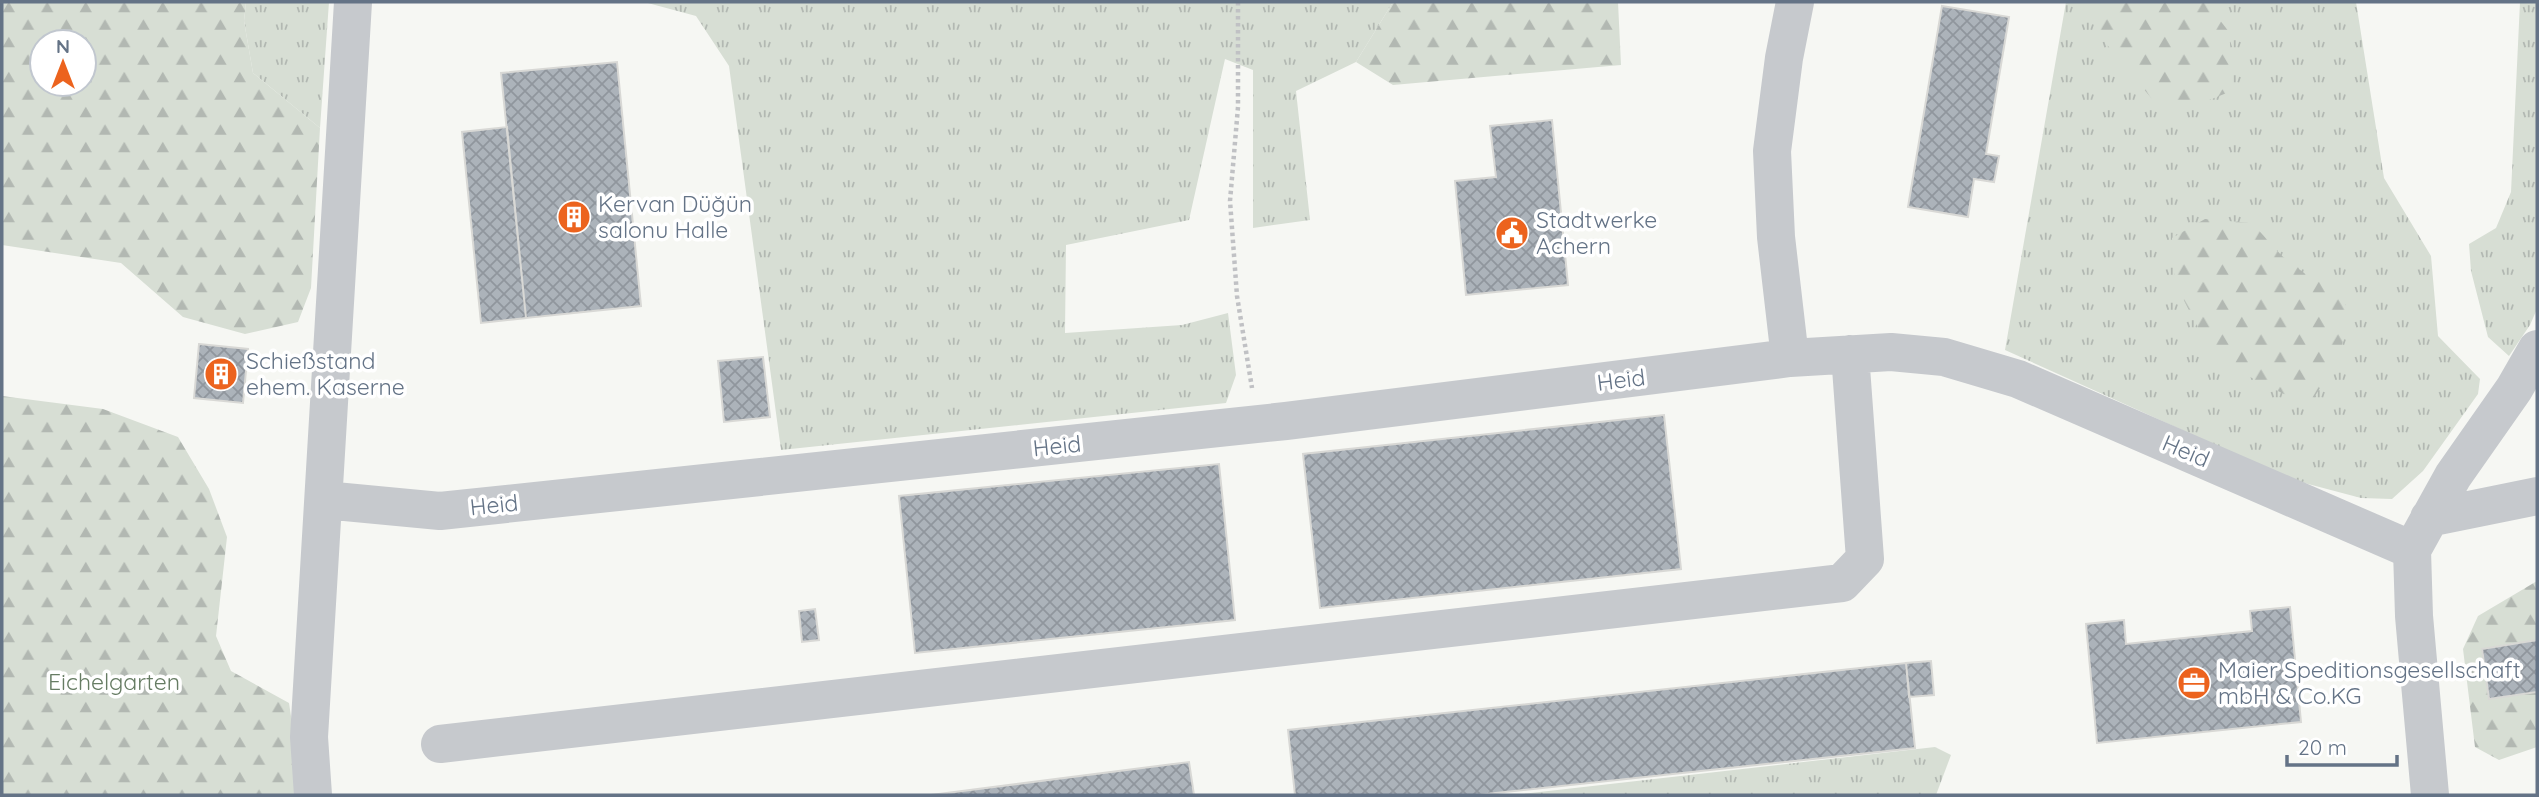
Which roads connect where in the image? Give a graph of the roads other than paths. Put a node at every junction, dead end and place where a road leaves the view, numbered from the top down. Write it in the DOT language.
graph roads {
  1 [pos="353,2"];
  2 [pos="1795,2"];
  3 [pos="2537,349"];
  4 [pos="1850,354"];
  5 [pos="1790,358"];
  6 [pos="2537,496"];
  7 [pos="324,500"];
  8 [pos="2421,534"];
  9 [pos="440,744"];
  10 [pos="313,795"];
  11 [pos="2430,795"];
  1 -- 7 [label="street"];
  2 -- 5 [label="street"];
  3 -- 8 [label="street"];
  4 -- 5 [label="street, Heid"];
  4 -- 8 [label="street, Heid"];
  4 -- 9 [label="street"];
  5 -- 7 [label="street, Heid"];
  6 -- 8 [label="street"];
  7 -- 10 [label="street"];
  8 -- 11 [label="street"];
}
